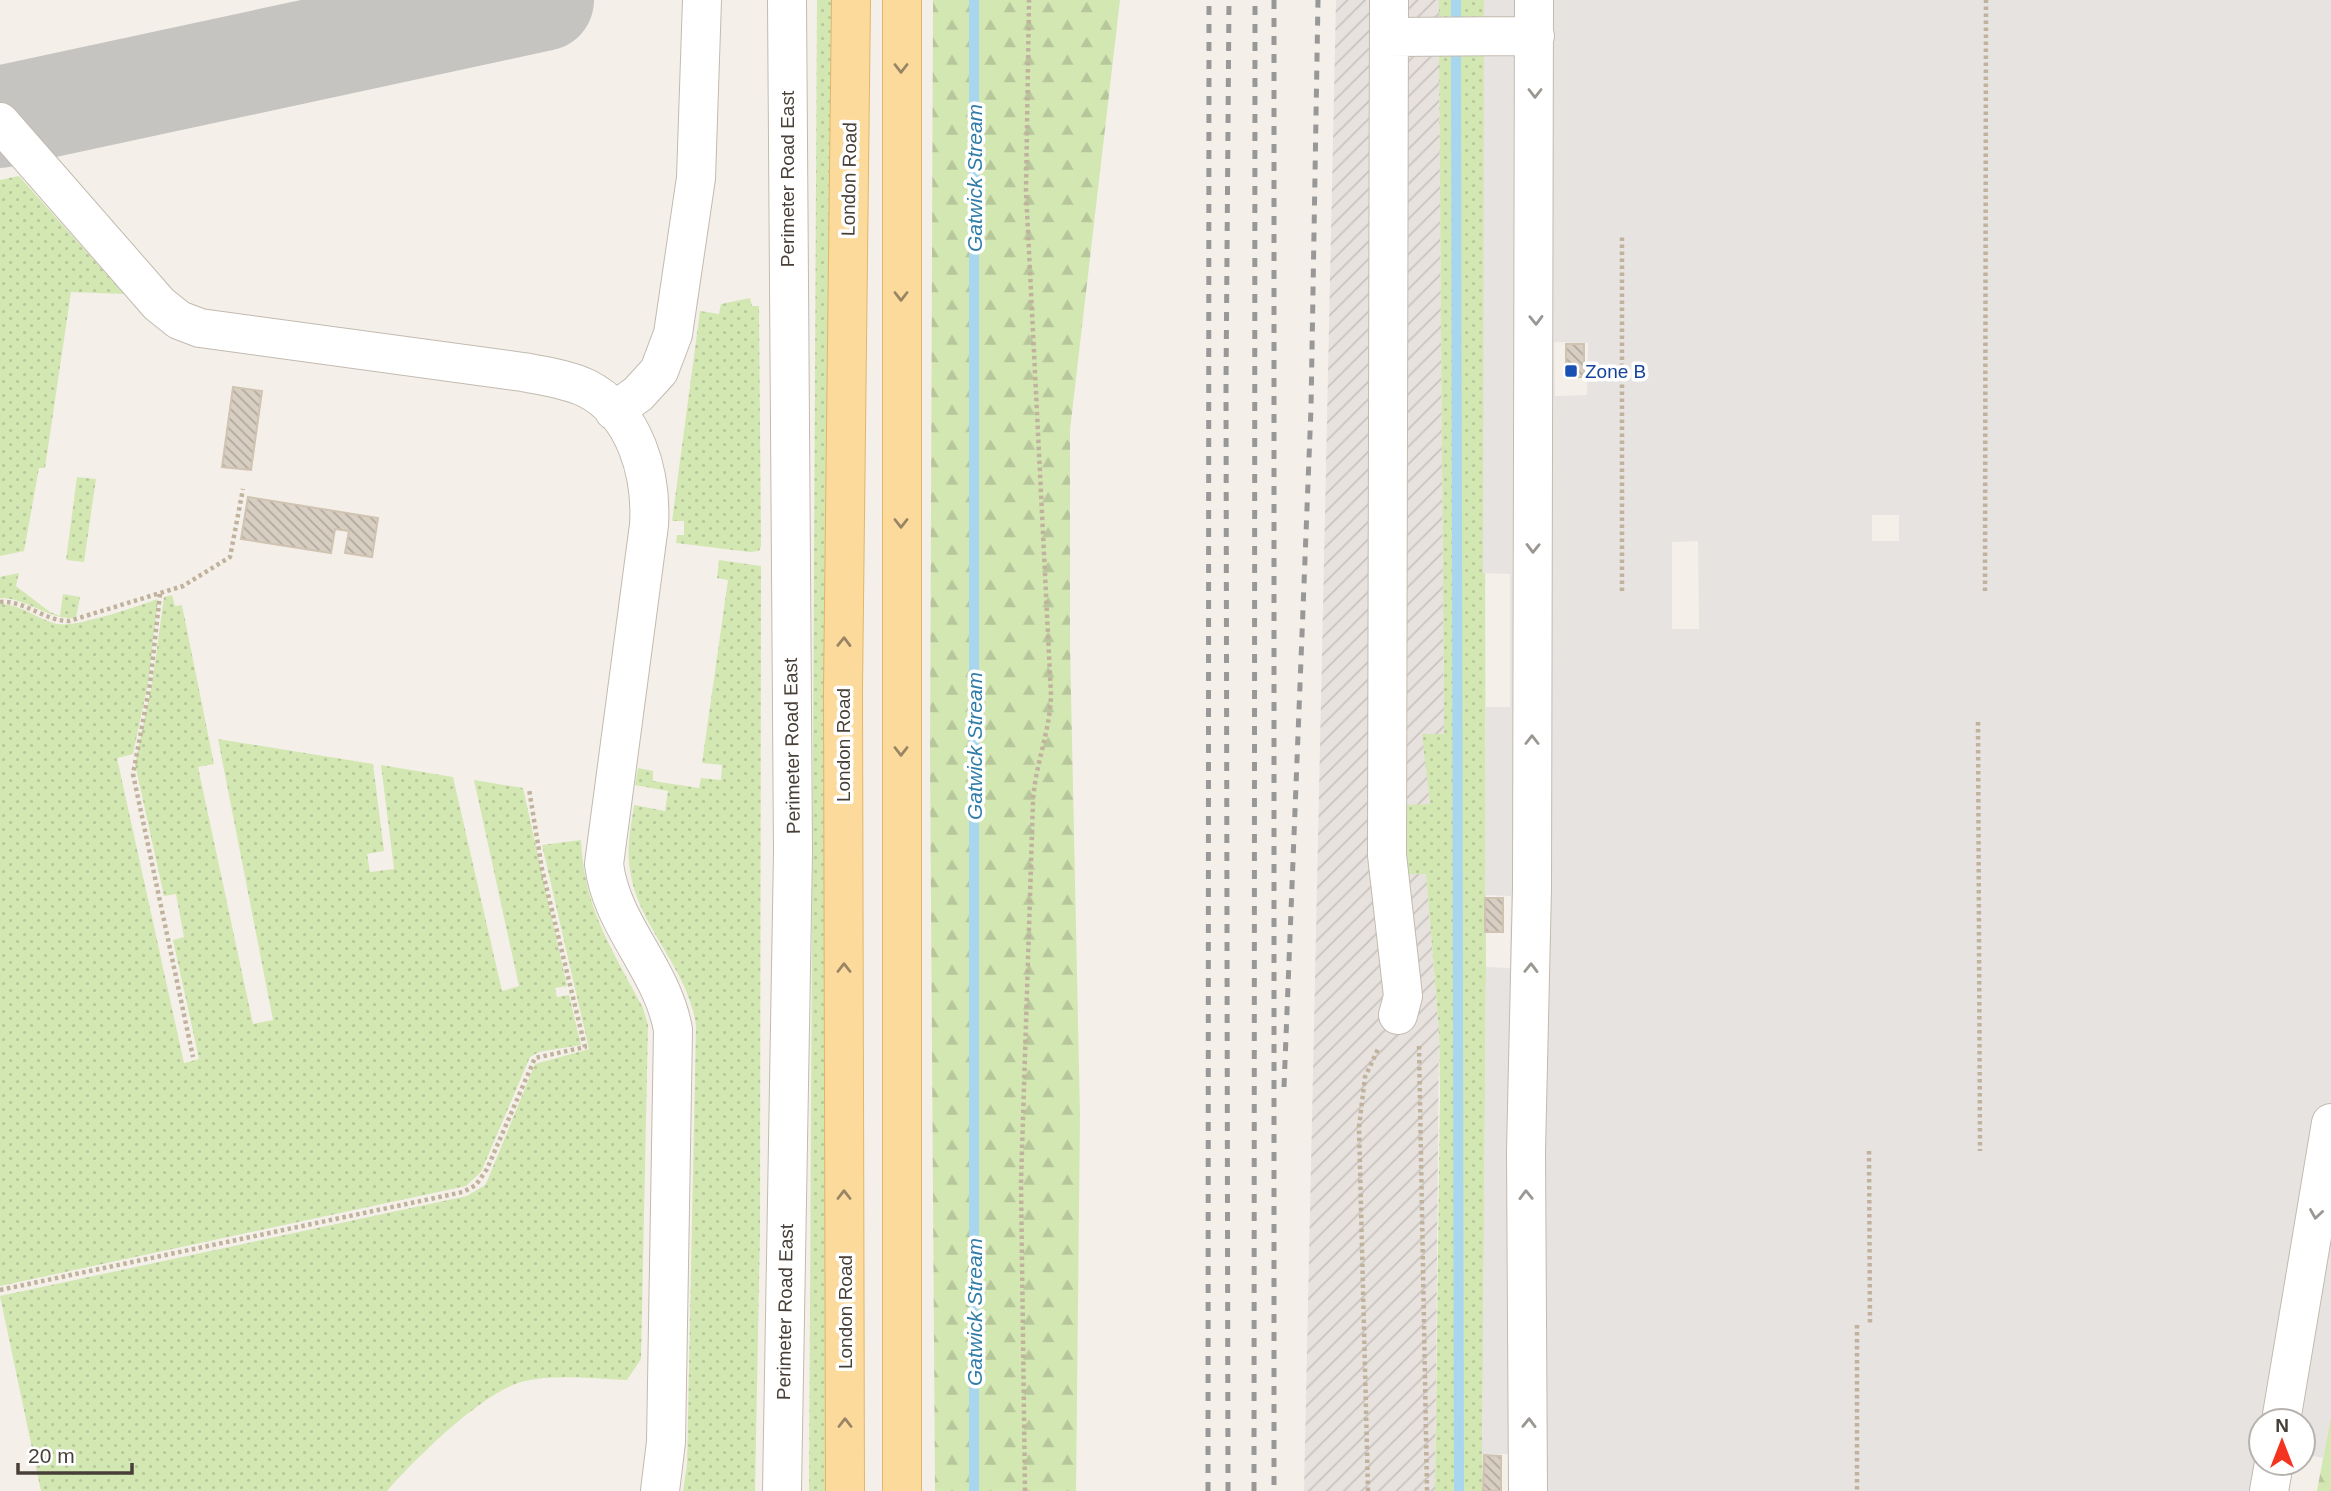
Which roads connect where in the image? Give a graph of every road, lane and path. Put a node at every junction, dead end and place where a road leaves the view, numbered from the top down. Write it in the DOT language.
graph roads {
  1 [pos="702,0"];
  2 [pos="787,0"];
  3 [pos="851,0"];
  4 [pos="902,0"];
  5 [pos="1029,0"];
  6 [pos="1986,0"];
  7 [pos="1534,18"];
  8 [pos="1389,19"];
  9 [pos="0,122"];
  10 [pos="1622,237"];
  11 [pos="614,411"];
  12 [pos="243,489"];
  13 [pos="1622,591"];
  14 [pos="1985,591"];
  15 [pos="160,594"];
  16 [pos="0,602"];
  17 [pos="1978,722"];
  18 [pos="529,789"];
  19 [pos="1398,1015"];
  20 [pos="193,1057"];
  21 [pos="2331,1123"];
  22 [pos="1869,1151"];
  23 [pos="1980,1151"];
  24 [pos="0,1290"];
  25 [pos="1857,1325"];
  26 [pos="1870,1325"];
  27 [pos="2283,1407"];
  28 [pos="660,1491"];
  29 [pos="782,1491"];
  30 [pos="845,1491"];
  31 [pos="902,1491"];
  32 [pos="1025,1491"];
  33 [pos="1368,1491"];
  34 [pos="1427,1491"];
  35 [pos="1528,1491"];
  36 [pos="1857,1491"];
  1 -- 11 [label="street"];
  2 -- 29 [label="street, Perimeter Road East"];
  30 -- 3 [label="main road, London Road, one-way"];
  4 -- 31 [label="main road, one-way"];
  5 -- 32 [label="path"];
  6 -- 14 [label="path"];
  7 -- 8 [label="street"];
  7 -- 35 [label="street"];
  8 -- 19 [label="street"];
  9 -- 11 [label="street"];
  10 -- 13 [label="path"];
  11 -- 28 [label="street"];
  12 -- 15 [label="path"];
  15 -- 16 [label="path"];
  15 -- 20 [label="path"];
  17 -- 23 [label="path"];
  18 -- 24 [label="path"];
  19 -- 33 [label="path"];
  19 -- 34 [label="path"];
  21 -- 27 [label="street, one-way"];
  22 -- 26 [label="path"];
  25 -- 36 [label="path"];
}
